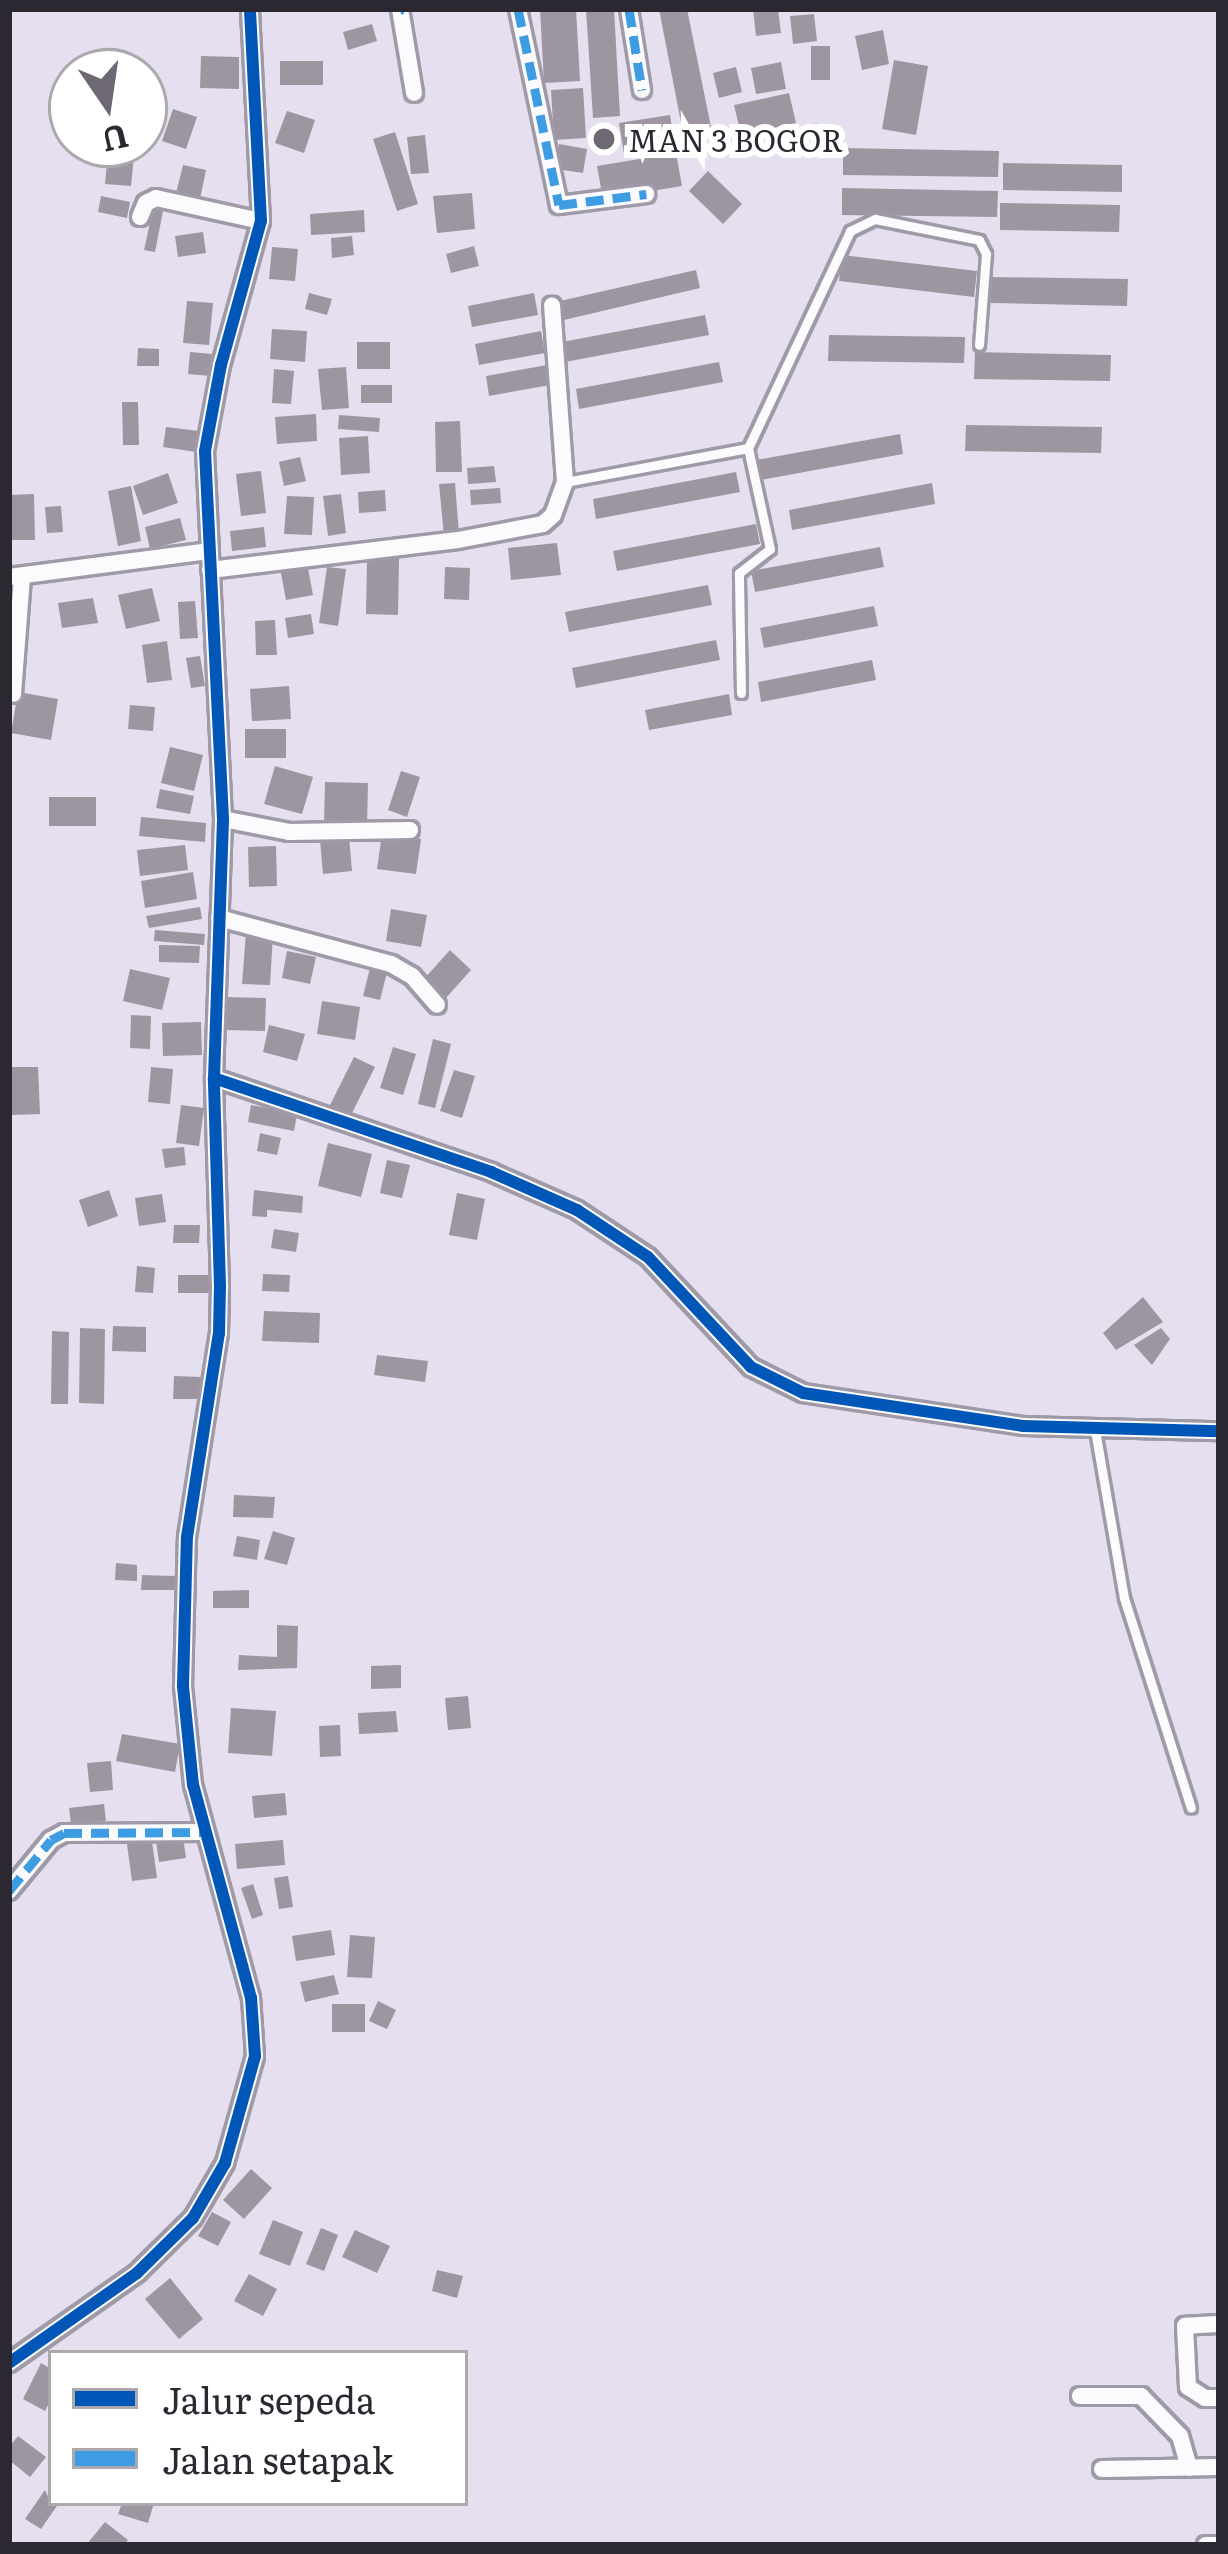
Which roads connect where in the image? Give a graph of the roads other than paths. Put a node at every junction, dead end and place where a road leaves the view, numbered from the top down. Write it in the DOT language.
graph roads {
  1 [pos="250,9"];
  2 [pos="401,9"];
  3 [pos="518,9"];
  4 [pos="629,9"];
  5 [pos="642,90"];
  6 [pos="414,93"];
  7 [pos="646,194"];
  8 [pos="140,217"];
  9 [pos="261,221"];
  10 [pos="552,305"];
  11 [pos="979,345"];
  12 [pos="748,448"];
  13 [pos="565,482"];
  14 [pos="209,560"];
  15 [pos="16,576"];
  16 [pos="741,693"];
  17 [pos="13,694"];
  18 [pos="223,819"];
  19 [pos="410,830"];
  20 [pos="219,918"];
  21 [pos="437,1005"];
  22 [pos="214,1078"];
  23 [pos="1089,1428"];
  24 [pos="1219,1431"];
  25 [pos="1191,1808"];
  26 [pos="202,1832"];
  27 [pos="9,1891"];
  28 [pos="1219,2324"];
  29 [pos="9,2362"];
  30 [pos="1080,2396"];
  31 [pos="1212,2398"];
  32 [pos="1219,2416"];
  33 [pos="1219,2467"];
  34 [pos="1189,2468"];
  35 [pos="1102,2469"];
  36 [pos="1206,2545"];
  37 [pos="1219,2545"];
  1 -- 9 [label="street"];
  2 -- 6 [label="street"];
  3 -- 7 [label="street"];
  4 -- 5 [label="street"];
  8 -- 9 [label="street"];
  9 -- 14 [label="street"];
  10 -- 13 [label="street"];
  11 -- 12 [label="lane"];
  12 -- 13 [label="lane"];
  12 -- 16 [label="lane"];
  13 -- 14 [label="street"];
  14 -- 15 [label="street"];
  14 -- 18 [label="street"];
  15 -- 17 [label="street"];
  18 -- 19 [label="street"];
  18 -- 20 [label="street"];
  20 -- 21 [label="street"];
  20 -- 22 [label="street"];
  22 -- 23 [label="street"];
  22 -- 26 [label="street"];
  23 -- 24 [label="street"];
  23 -- 25 [label="lane"];
  26 -- 27 [label="street"];
  26 -- 29 [label="street"];
  28 -- 31 [label="street"];
  30 -- 34 [label="street"];
  31 -- 32 [label="street"];
  33 -- 34 [label="street"];
  34 -- 35 [label="street"];
  36 -- 37 [label="street"];
}
